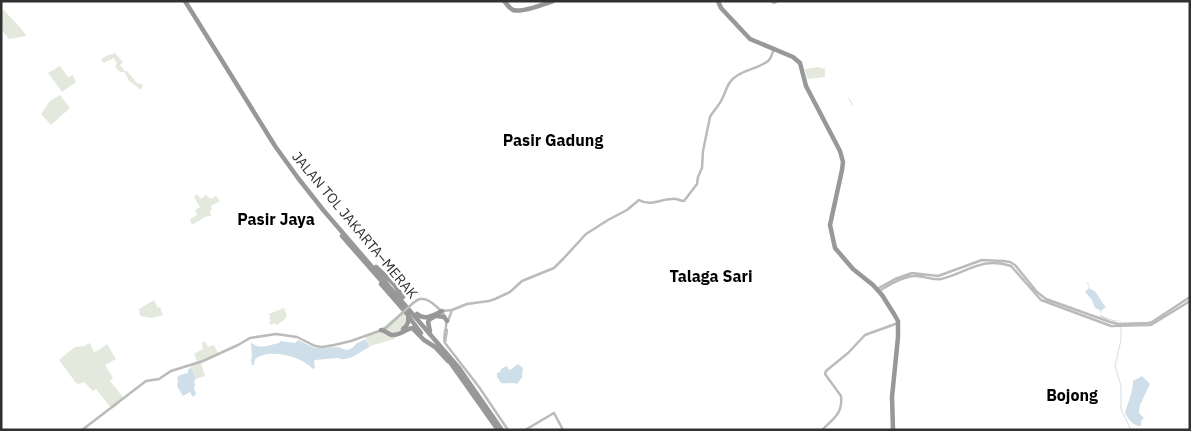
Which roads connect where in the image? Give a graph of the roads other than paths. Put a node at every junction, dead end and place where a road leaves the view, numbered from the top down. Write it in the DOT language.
graph roads {
  1 [pos="184,1"];
  2 [pos="504,1"];
  3 [pos="553,1"];
  4 [pos="770,1"];
  5 [pos="778,1"];
  6 [pos="718,2"];
  7 [pos="774,49"];
  8 [pos="819,109"];
  9 [pos="366,258"];
  10 [pos="371,270"];
  11 [pos="879,289"];
  12 [pos="1190,299"];
  13 [pos="450,310"];
  14 [pos="442,311"];
  15 [pos="408,315"];
  16 [pos="435,316"];
  17 [pos="448,321"];
  18 [pos="898,324"];
  19 [pos="384,329"];
  20 [pos="431,334"];
  21 [pos="442,352"];
  22 [pos="464,381"];
  23 [pos="82,430"];
  24 [pos="498,430"];
  25 [pos="502,430"];
  26 [pos="508,430"];
  27 [pos="525,430"];
  28 [pos="564,430"];
  29 [pos="822,430"];
  30 [pos="893,430"];
  1 -- 9 [label="highway, JALAN TOL JAKARTA–MERAK"];
  1 -- 10 [label="highway, JALAN TOL JAKARTA–MERAK"];
  2 -- 3 [label="highway"];
  4 -- 5 [label="main road"];
  6 -- 7 [label="highway"];
  6 -- 8 [label="highway"];
  7 -- 8 [label="highway"];
  7 -- 13 [label="main road"];
  8 -- 11 [label="highway"];
  9 -- 16 [label="highway"];
  9 -- 20 [label="highway, JALAN TOL JAKARTA–MERAK"];
  10 -- 15 [label="highway"];
  10 -- 21 [label="highway, JALAN TOL JAKARTA–MERAK"];
  11 -- 12 [label="main road"];
  11 -- 18 [label="highway"];
  13 -- 14 [label="main road"];
  13 -- 14 [label="main road"];
  13 -- 17 [label="main road"];
  14 -- 16 [label="highway"];
  14 -- 17 [label="main road"];
  14 -- 19 [label="main road, bridge"];
  15 -- 19 [label="highway"];
  15 -- 21 [label="highway"];
  16 -- 17 [label="highway"];
  16 -- 20 [label="highway"];
  17 -- 26 [label="main road"];
  18 -- 29 [label="main road"];
  18 -- 30 [label="highway"];
  19 -- 22 [label="highway"];
  19 -- 23 [label="main road"];
  20 -- 25 [label="highway, JALAN TOL JAKARTA–MERAK"];
  21 -- 22 [label="highway, JALAN TOL JAKARTA–MERAK"];
  22 -- 24 [label="highway, JALAN TOL JAKARTA–MERAK"];
  27 -- 28 [label="main road"];
}
